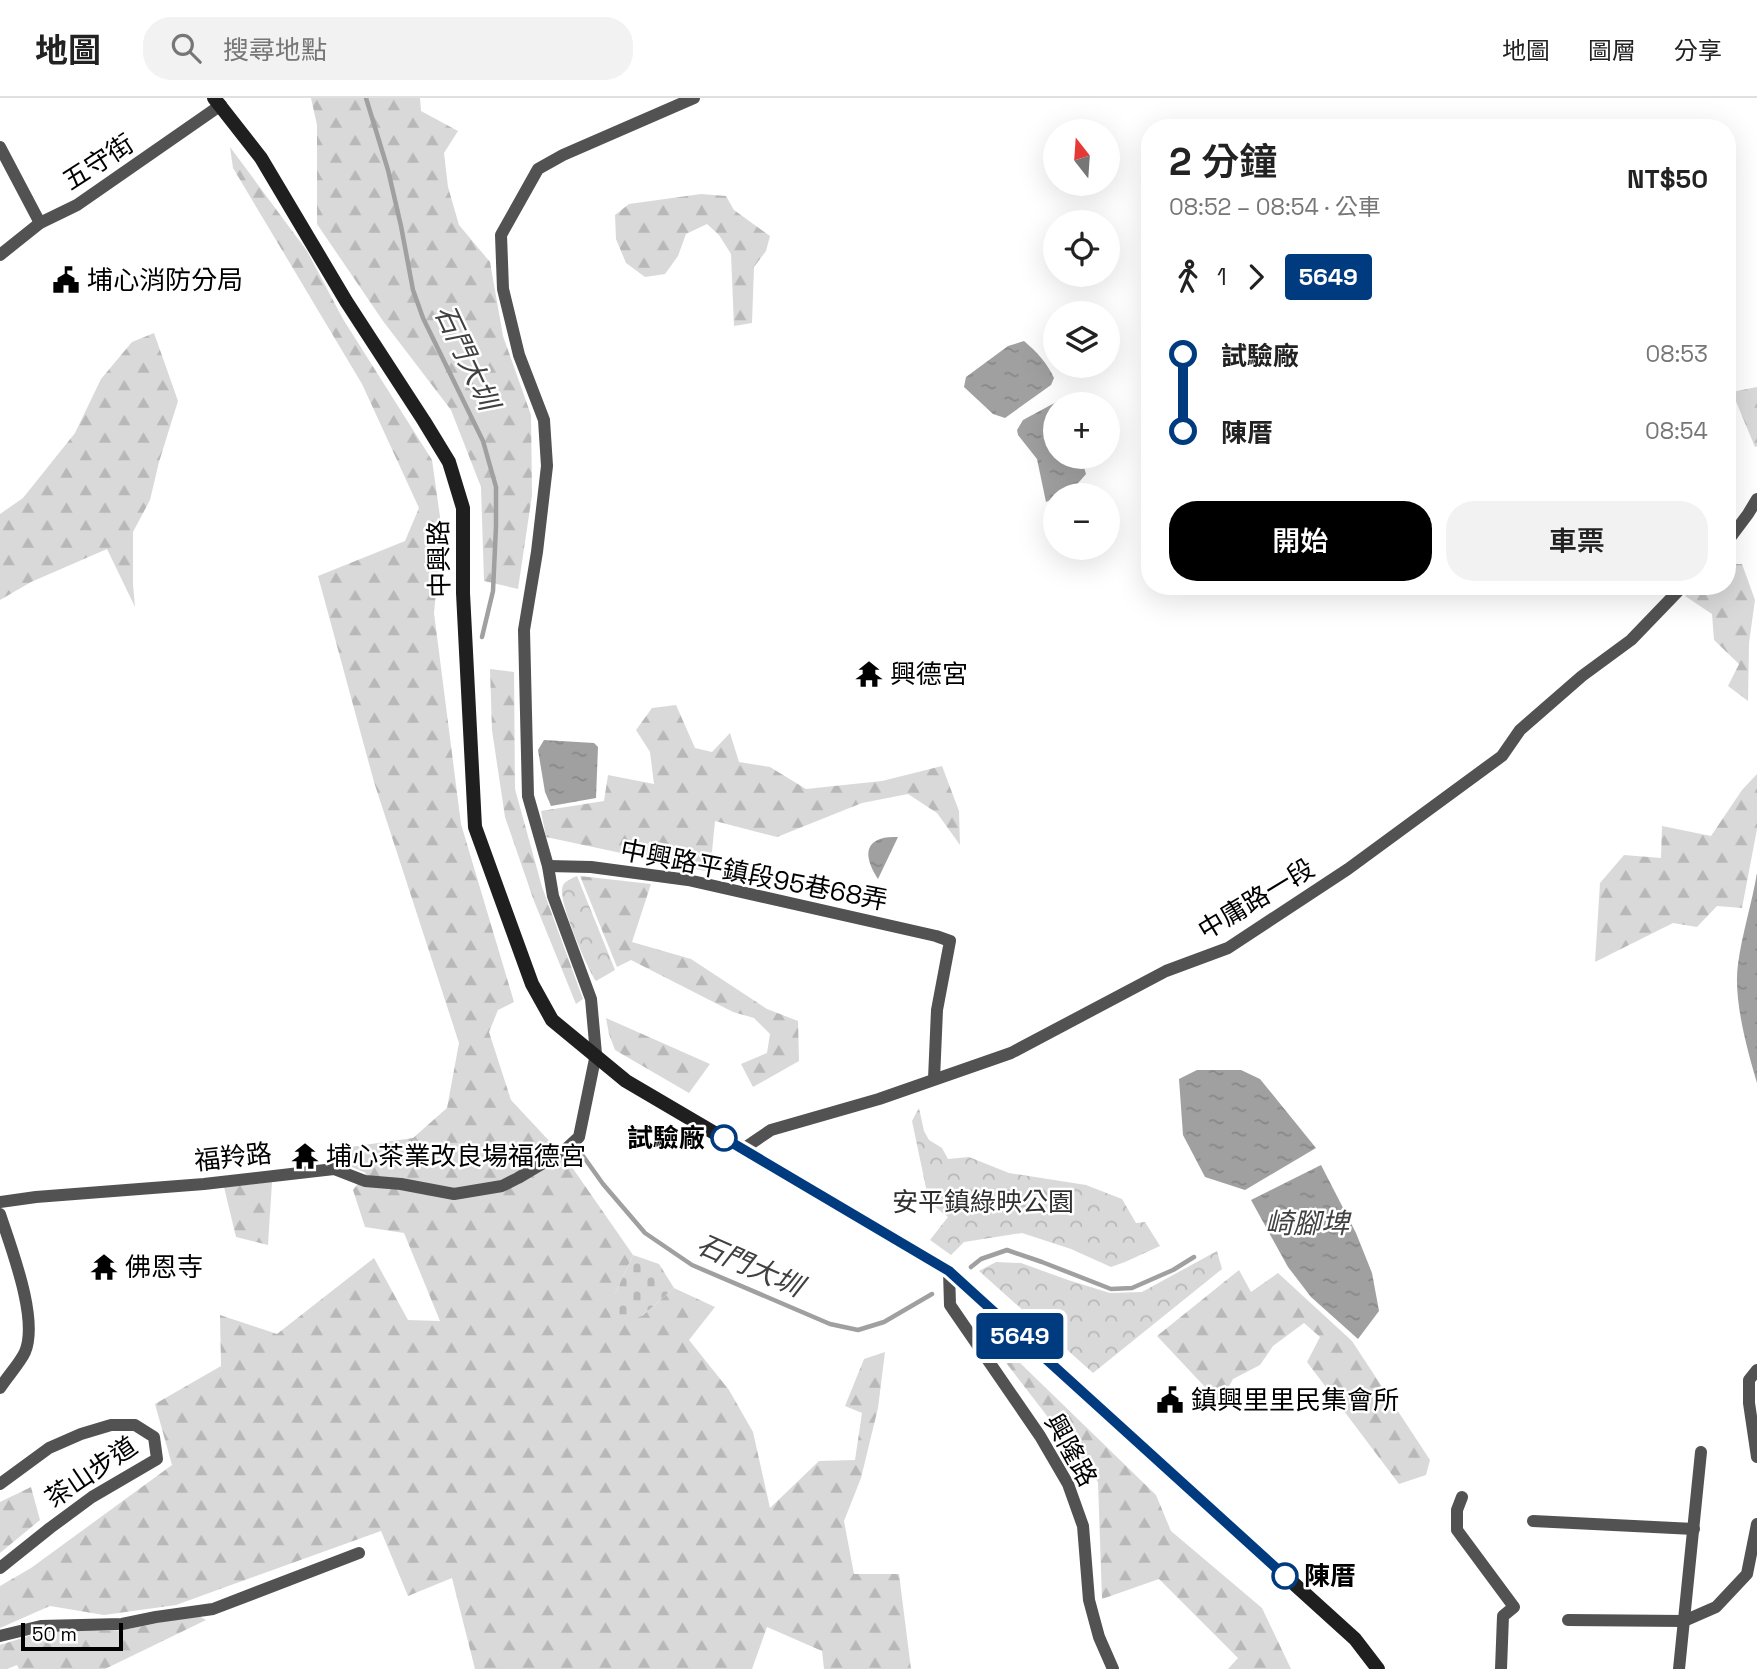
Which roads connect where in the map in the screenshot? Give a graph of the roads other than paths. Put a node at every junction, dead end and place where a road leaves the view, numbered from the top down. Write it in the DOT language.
graph roads {
  1 [pos="694,98"];
  2 [pos="217,102"];
  3 [pos="0,147"];
  4 [pos="40,223"];
  5 [pos="0,256"];
  6 [pos="1757,499"];
  7 [pos="1736,529"];
  8 [pos="1674,595"];
  9 [pos="548,866"];
  10 [pos="596,1055"];
  11 [pos="934,1079"];
  12 [pos="743,1149"];
  13 [pos="0,1202"];
  14 [pos="0,1214"];
  15 [pos="949,1271"];
  16 [pos="1757,1370"];
  17 [pos="0,1388"];
  18 [pos="1701,1452"];
  19 [pos="1757,1457"];
  20 [pos="0,1484"];
  21 [pos="1462,1497"];
  22 [pos="1533,1521"];
  23 [pos="1757,1524"];
  24 [pos="1694,1529"];
  25 [pos="359,1553"];
  26 [pos="0,1568"];
  27 [pos="1568,1620"];
  28 [pos="1684,1621"];
  29 [pos="0,1636"];
  30 [pos="1113,1669"];
  31 [pos="1378,1669"];
  32 [pos="1501,1669"];
  33 [pos="1679,1669"];
  1 -- 9 [label="street, 福羚路"];
  2 -- 4 [label="street, 五守街"];
  2 -- 10 [label="street, 中興路"];
  3 -- 4 [label="street"];
  4 -- 5 [label="street, 五守街"];
  6 -- 7 [label="street"];
  8 -- 11 [label="street, 中庸路一段"];
  9 -- 10 [label="street, 福羚路"];
  9 -- 11 [label="street, 中興路平鎮段95巷68弄"];
  10 -- 12 [label="street, 中興路"];
  10 -- 13 [label="street, 福羚路"];
  11 -- 12 [label="street, 中庸路一段"];
  12 -- 15 [label="street, 中興路"];
  14 -- 17 [label="street"];
  15 -- 30 [label="street, 興隆路"];
  15 -- 31 [label="street, 中興路"];
  16 -- 19 [label="street"];
  18 -- 24 [label="street"];
  20 -- 26 [label="street, 茶山步道"];
  21 -- 32 [label="street"];
  22 -- 24 [label="street"];
  23 -- 28 [label="street"];
  24 -- 28 [label="street"];
  25 -- 29 [label="street"];
  27 -- 28 [label="street"];
  28 -- 33 [label="street"];
}
